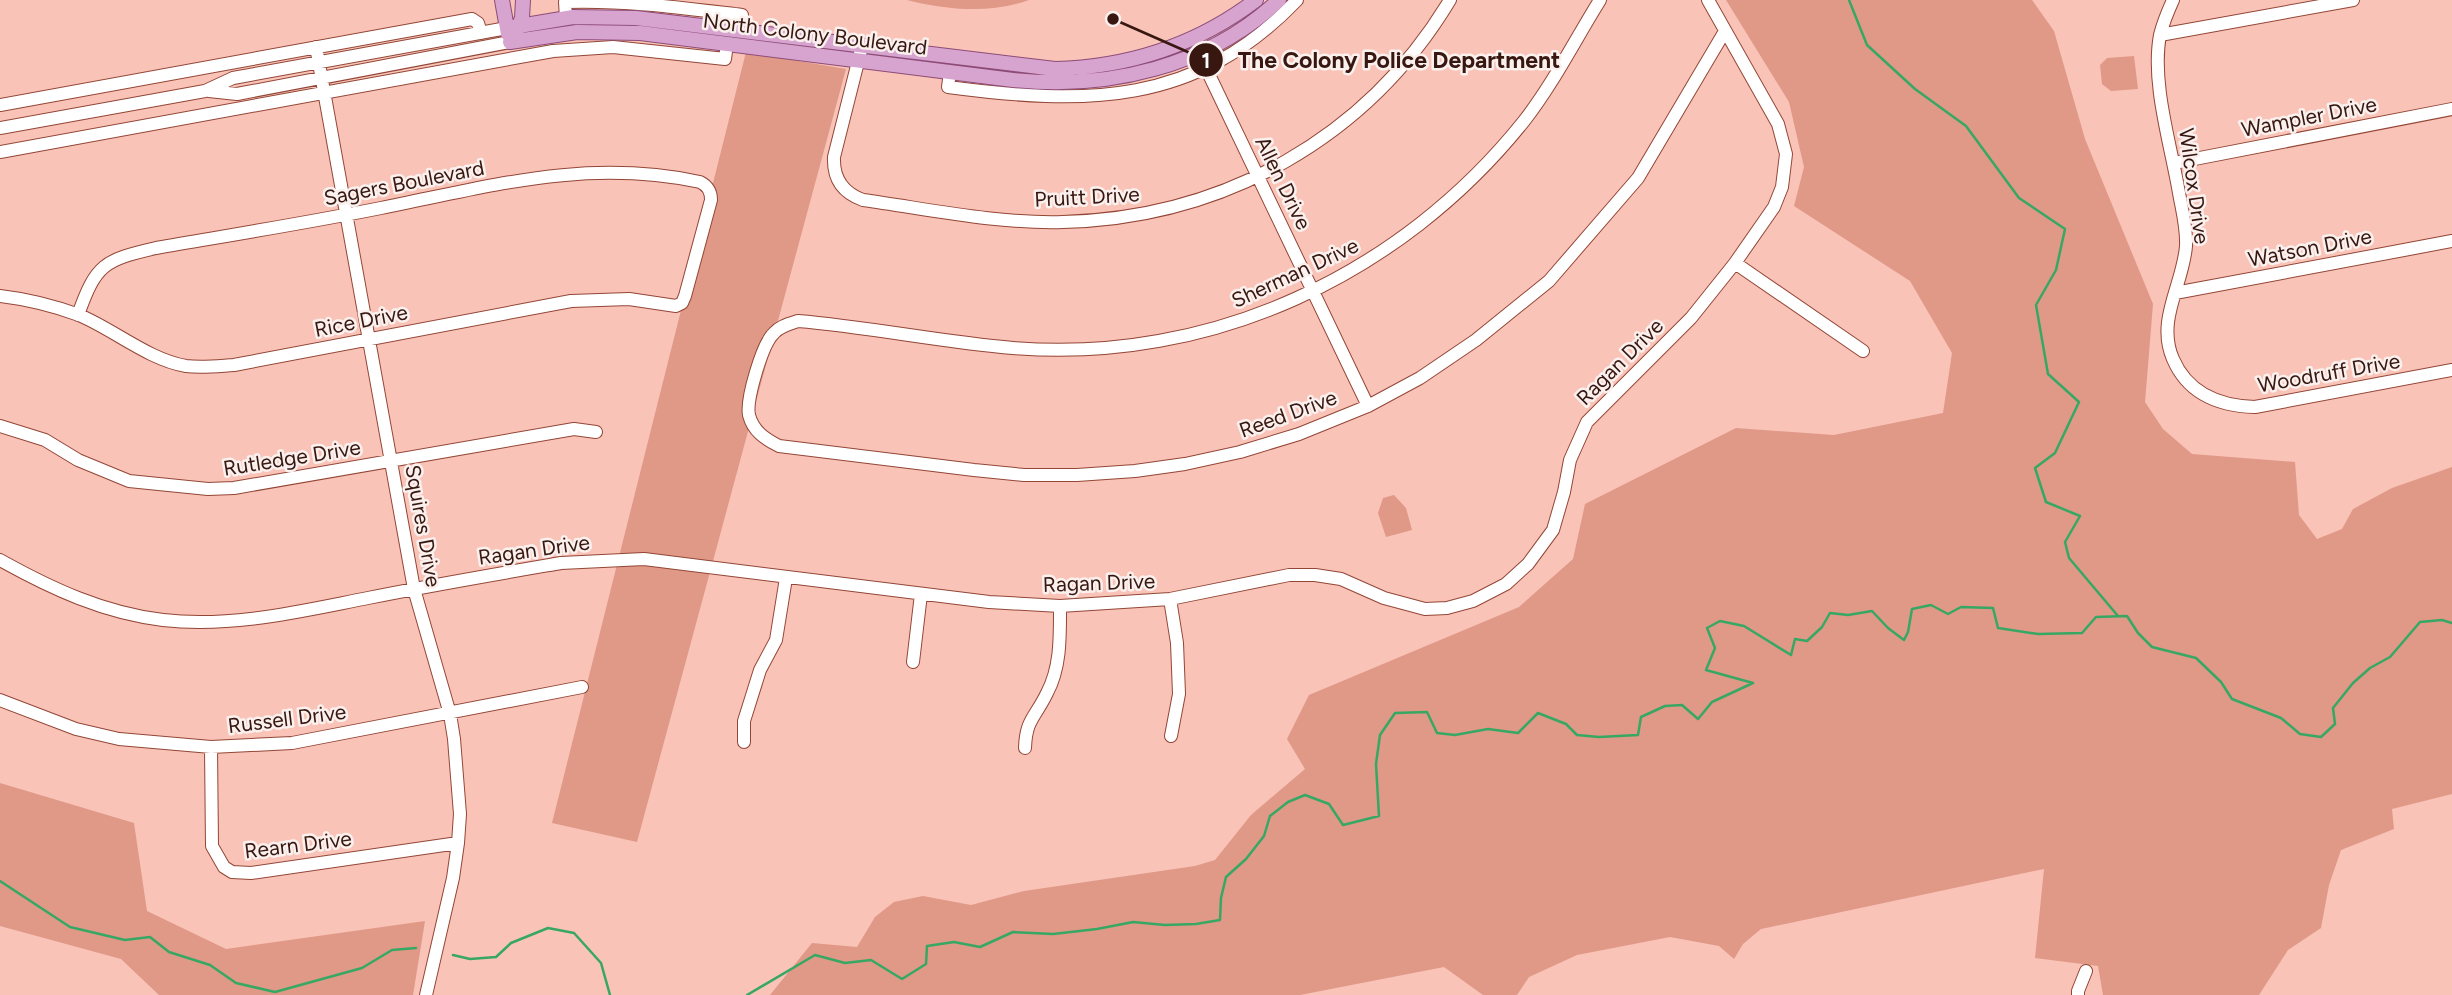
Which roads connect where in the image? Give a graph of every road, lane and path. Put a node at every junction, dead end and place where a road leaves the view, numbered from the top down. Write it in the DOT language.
graph roads {
  1 [pos="502,0"];
  2 [pos="523,0"];
  3 [pos="1256,0"];
  4 [pos="1279,0"];
  5 [pos="1297,0"];
  6 [pos="1450,0"];
  7 [pos="1600,0"];
  8 [pos="1708,0"];
  9 [pos="2173,0"];
  10 [pos="2353,0"];
  11 [pos="549,20"];
  12 [pos="1726,31"];
  13 [pos="512,32"];
  14 [pos="481,33"];
  15 [pos="2161,35"];
  16 [pos="1194,38"];
  17 [pos="727,44"];
  18 [pos="862,46"];
  19 [pos="316,47"];
  20 [pos="1199,53"];
  21 [pos="858,61"];
  22 [pos="319,62"];
  23 [pos="1205,67"];
  24 [pos="950,72"];
  25 [pos="322,79"];
  26 [pos="205,91"];
  27 [pos="324,93"];
  28 [pos="0,105"];
  29 [pos="2452,109"];
  30 [pos="0,128"];
  31 [pos="0,152"];
  32 [pos="2174,163"];
  33 [pos="1258,177"];
  34 [pos="347,215"];
  35 [pos="2452,241"];
  36 [pos="699,247"];
  37 [pos="1735,263"];
  38 [pos="1313,291"];
  39 [pos="2175,293"];
  40 [pos="0,296"];
  41 [pos="78,315"];
  42 [pos="369,338"];
  43 [pos="1863,351"];
  44 [pos="2452,370"];
  45 [pos="755,377"];
  46 [pos="2213,401"];
  47 [pos="1368,406"];
  48 [pos="0,426"];
  49 [pos="596,432"];
  50 [pos="392,461"];
  51 [pos="0,560"];
  52 [pos="786,578"];
  53 [pos="414,589"];
  54 [pos="921,594"];
  55 [pos="1170,599"];
  56 [pos="1060,606"];
  57 [pos="912,662"];
  58 [pos="582,687"];
  59 [pos="0,700"];
  60 [pos="450,714"];
  61 [pos="1171,736"];
  62 [pos="744,742"];
  63 [pos="211,747"];
  64 [pos="1025,748"];
  65 [pos="458,843"];
  66 [pos="2086,971"];
  67 [pos="426,995"];
  68 [pos="2078,995"];
  1 -- 13 [label="main road"];
  2 -- 11 [label="main road"];
  2 -- 13 [label="main road"];
  3 -- 16 [label="main road, North Colony Boulevard"];
  4 -- 20 [label="main road, North Colony Boulevard"];
  5 -- 23 [label="street"];
  6 -- 33 [label="street, Pruitt Drive"];
  7 -- 38 [label="street, Sherman Drive"];
  8 -- 12 [label="street, Ragan Drive"];
  9 -- 15 [label="street, Wilcox Drive"];
  10 -- 15 [label="street"];
  11 -- 13 [label="main road, North Colony Boulevard"];
  11 -- 18 [label="main road, North Colony Boulevard"];
  12 -- 37 [label="street, Ragan Drive"];
  12 -- 47 [label="street, Reed Drive"];
  13 -- 14 [label="street, North Colony Boulevard"];
  13 -- 17 [label="main road, North Colony Boulevard"];
  13 -- 25 [label="street, North Colony Boulevard"];
  14 -- 19 [label="street"];
  14 -- 22 [label="street, North Colony Boulevard"];
  15 -- 32 [label="street, Wilcox Drive"];
  16 -- 18 [label="main road, North Colony Boulevard"];
  16 -- 20 [label="main road"];
  17 -- 21 [label="main road, North Colony Boulevard"];
  17 -- 27 [label="street"];
  18 -- 21 [label="street, Pruitt Drive"];
  19 -- 22 [label="street, Squires Drive"];
  19 -- 28 [label="street"];
  20 -- 23 [label="street, Allen Drive"];
  20 -- 24 [label="main road, North Colony Boulevard"];
  21 -- 24 [label="main road, North Colony Boulevard"];
  21 -- 33 [label="street, Pruitt Drive"];
  22 -- 25 [label="street, Squires Drive"];
  22 -- 26 [label="street, North Colony Boulevard"];
  23 -- 24 [label="street"];
  23 -- 33 [label="street, Allen Drive"];
  25 -- 26 [label="street, North Colony Boulevard"];
  25 -- 27 [label="street, Squires Drive"];
  26 -- 30 [label="street, North Colony Boulevard"];
  27 -- 31 [label="street"];
  27 -- 34 [label="street, Squires Drive"];
  29 -- 32 [label="street, Wampler Drive"];
  32 -- 39 [label="street, Wilcox Drive"];
  33 -- 38 [label="street, Allen Drive"];
  34 -- 36 [label="street, Sagers Boulevard"];
  34 -- 41 [label="street, Sagers Boulevard"];
  34 -- 42 [label="street, Squires Drive"];
  35 -- 39 [label="street, Watson Drive"];
  36 -- 42 [label="street, Rice Drive"];
  37 -- 43 [label="street"];
  37 -- 55 [label="street, Ragan Drive"];
  38 -- 45 [label="street, Sherman Drive"];
  38 -- 47 [label="street, Allen Drive"];
  39 -- 46 [label="street, Wilcox Drive"];
  40 -- 41 [label="street, Rice Drive"];
  41 -- 42 [label="street, Rice Drive"];
  42 -- 50 [label="street, Squires Drive"];
  44 -- 46 [label="street, Woodruff Drive"];
  45 -- 47 [label="street, Reed Drive"];
  48 -- 50 [label="street, Rutledge Drive"];
  49 -- 50 [label="street, Rutledge Drive"];
  50 -- 53 [label="street, Squires Drive"];
  51 -- 53 [label="street, Ragan Drive"];
  52 -- 53 [label="street, Ragan Drive"];
  52 -- 54 [label="street, Ragan Drive"];
  52 -- 62 [label="street"];
  53 -- 60 [label="street, Squires Drive"];
  54 -- 56 [label="street, Ragan Drive"];
  54 -- 57 [label="street"];
  55 -- 56 [label="street, Ragan Drive"];
  55 -- 61 [label="street"];
  56 -- 64 [label="street"];
  58 -- 60 [label="street, Russell Drive"];
  59 -- 63 [label="street, Russell Drive"];
  60 -- 63 [label="street, Russell Drive"];
  60 -- 65 [label="street, Squires Drive"];
  63 -- 65 [label="street, Rearn Drive"];
  65 -- 67 [label="street, Squires Drive"];
  66 -- 68 [label="street"];
}
